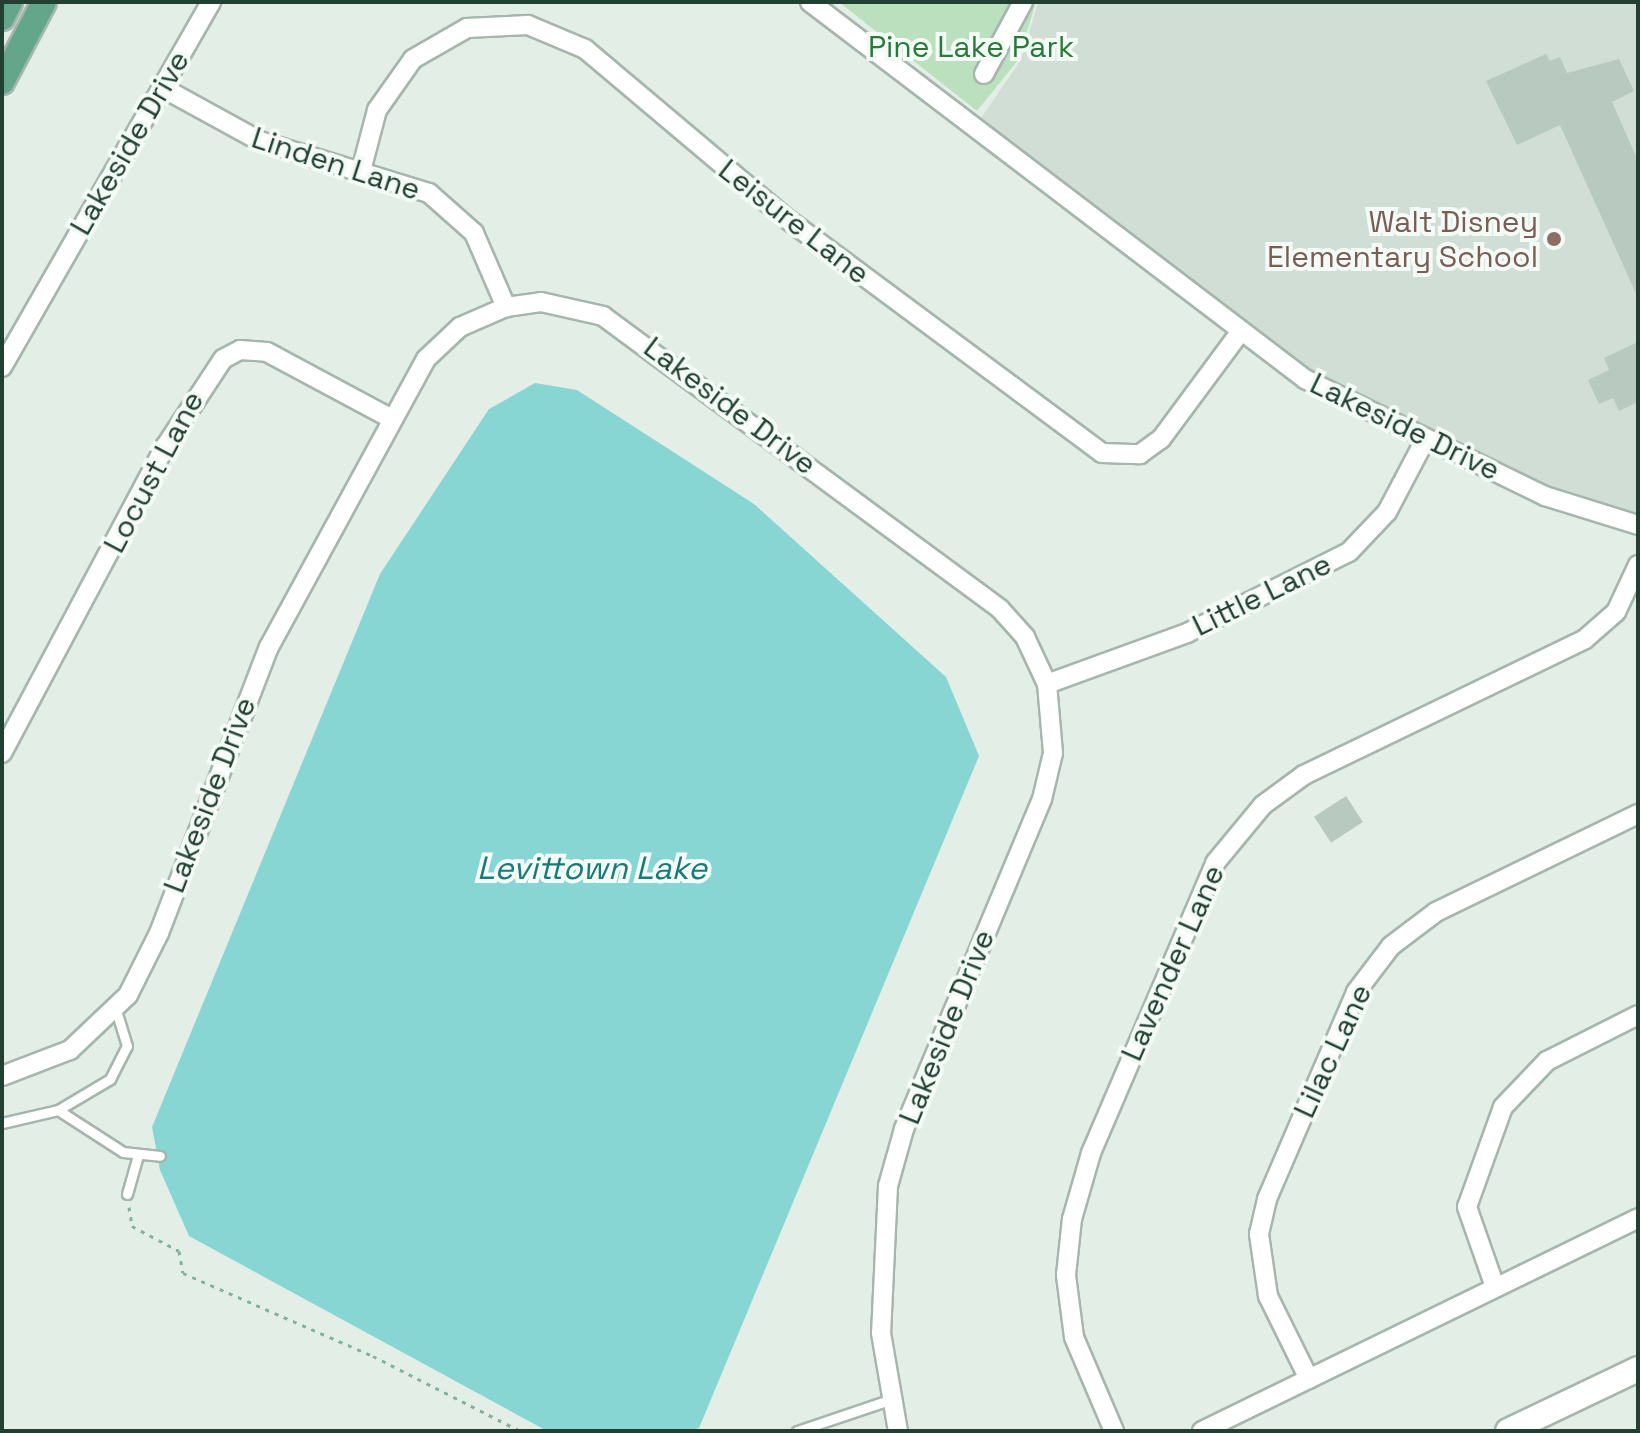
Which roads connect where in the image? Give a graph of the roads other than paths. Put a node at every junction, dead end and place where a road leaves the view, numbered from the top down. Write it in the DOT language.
graph roads {
  1 [pos="10,2"];
  2 [pos="44,2"];
  3 [pos="211,2"];
  4 [pos="810,2"];
  5 [pos="1023,2"];
  6 [pos="2,18"];
  7 [pos="984,74"];
  8 [pos="2,82"];
  9 [pos="163,88"];
  10 [pos="361,171"];
  11 [pos="506,307"];
  12 [pos="1241,331"];
  13 [pos="2,367"];
  14 [pos="390,418"];
  15 [pos="1425,440"];
  16 [pos="1638,525"];
  17 [pos="1638,565"];
  18 [pos="1047,684"];
  19 [pos="2,753"];
  20 [pos="1638,814"];
  21 [pos="116,1009"];
  22 [pos="1638,1015"];
  23 [pos="2,1076"];
  24 [pos="58,1110"];
  25 [pos="2,1123"];
  26 [pos="138,1155"];
  27 [pos="160,1156"];
  28 [pos="127,1194"];
  29 [pos="1638,1218"];
  30 [pos="1495,1287"];
  31 [pos="1638,1369"];
  32 [pos="1309,1379"];
  33 [pos="889,1400"];
  34 [pos="797,1431"];
  35 [pos="898,1431"];
  36 [pos="1114,1431"];
  37 [pos="1202,1431"];
  38 [pos="1508,1431"];
  1 -- 6 [label="main road"];
  2 -- 8 [label="main road"];
  3 -- 9 [label="street, Lakeside Drive"];
  4 -- 12 [label="street, Lakeside Drive"];
  5 -- 7 [label="street"];
  9 -- 10 [label="street, Linden Lane"];
  9 -- 13 [label="street, Lakeside Drive"];
  10 -- 11 [label="street, Linden Lane"];
  10 -- 12 [label="street, Leisure Lane"];
  11 -- 14 [label="street, Lakeside Drive"];
  11 -- 18 [label="street, Lakeside Drive"];
  12 -- 15 [label="street, Lakeside Drive"];
  14 -- 19 [label="street, Locust Lane"];
  14 -- 21 [label="street, Lakeside Drive"];
  15 -- 16 [label="street, Lakeside Drive"];
  15 -- 18 [label="street, Little Lane"];
  17 -- 36 [label="street, Lavender Lane"];
  18 -- 33 [label="street, Lakeside Drive"];
  20 -- 32 [label="street, Lilac Lane"];
  21 -- 23 [label="street, Lakeside Drive"];
  21 -- 24 [label="lane"];
  22 -- 30 [label="street"];
  24 -- 25 [label="lane"];
  24 -- 26 [label="lane"];
  26 -- 27 [label="lane"];
  26 -- 28 [label="lane"];
  29 -- 30 [label="street"];
  30 -- 32 [label="street"];
  31 -- 38 [label="main road"];
  32 -- 37 [label="street"];
  33 -- 34 [label="lane"];
  33 -- 35 [label="street, Lakeside Drive"];
}
